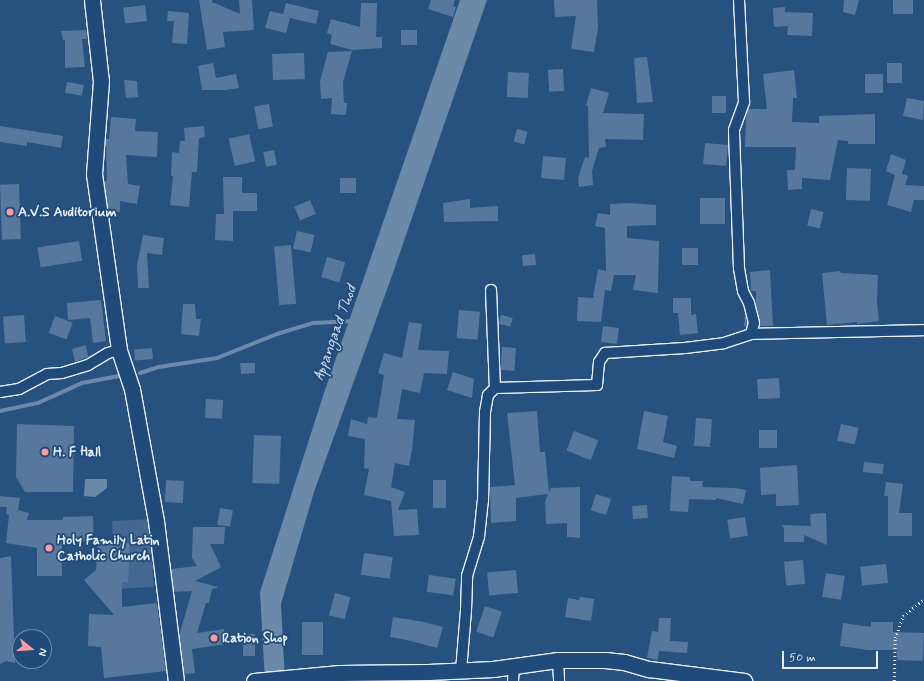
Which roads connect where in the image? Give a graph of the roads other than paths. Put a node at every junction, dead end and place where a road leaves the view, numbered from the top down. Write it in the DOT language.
graph roads {
  1 [pos="92,0"];
  2 [pos="739,0"];
  3 [pos="491,290"];
  4 [pos="924,330"];
  5 [pos="751,334"];
  6 [pos="119,350"];
  7 [pos="495,388"];
  8 [pos="0,392"];
  9 [pos="558,660"];
  10 [pos="461,671"];
  11 [pos="513,674"];
  12 [pos="260,680"];
  13 [pos="289,680"];
  14 [pos="176,681"];
  15 [pos="254,681"];
  16 [pos="559,681"];
  17 [pos="744,681"];
  1 -- 6 [label="street"];
  2 -- 5 [label="street"];
  3 -- 7 [label="street"];
  4 -- 5 [label="street"];
  5 -- 7 [label="street"];
  6 -- 8 [label="street"];
  6 -- 14 [label="street"];
  7 -- 10 [label="street"];
  9 -- 11 [label="street"];
  9 -- 16 [label="street"];
  9 -- 17 [label="street"];
  10 -- 11 [label="street"];
  10 -- 13 [label="street"];
  12 -- 13 [label="street"];
  12 -- 15 [label="street"];
}
